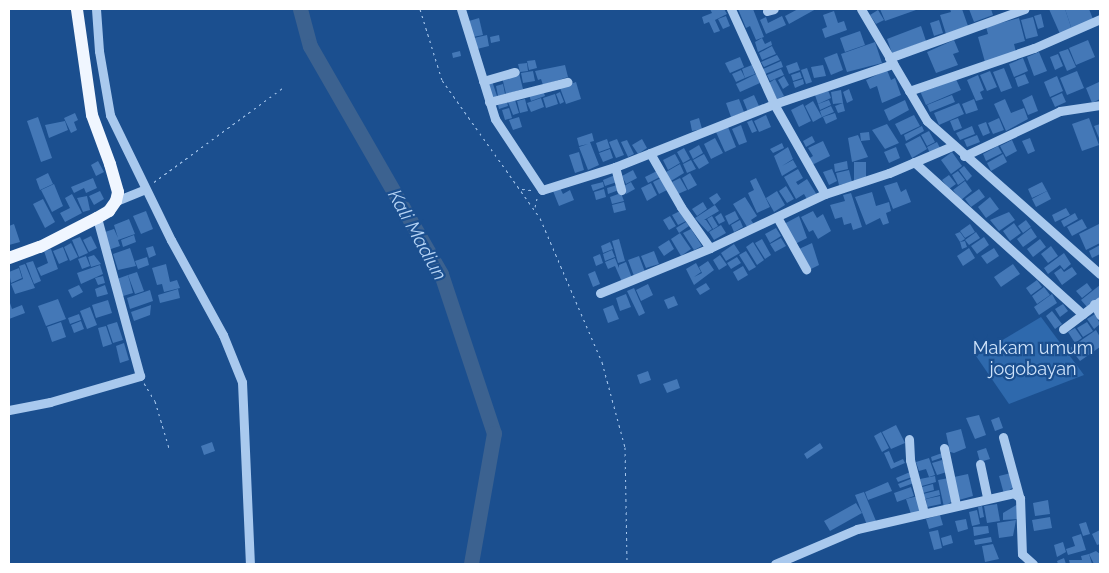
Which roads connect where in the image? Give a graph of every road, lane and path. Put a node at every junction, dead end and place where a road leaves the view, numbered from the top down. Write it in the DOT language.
graph roads {
  1 [pos="77,9"];
  2 [pos="96,9"];
  3 [pos="420,9"];
  4 [pos="460,9"];
  5 [pos="731,9"];
  6 [pos="861,9"];
  7 [pos="1024,9"];
  8 [pos="1100,19"];
  9 [pos="891,61"];
  10 [pos="515,72"];
  11 [pos="483,81"];
  12 [pos="567,82"];
  13 [pos="286,86"];
  14 [pos="909,91"];
  15 [pos="489,102"];
  16 [pos="774,104"];
  17 [pos="1100,105"];
  18 [pos="952,146"];
  19 [pos="650,153"];
  20 [pos="964,156"];
  21 [pos="914,162"];
  22 [pos="615,167"];
  23 [pos="145,189"];
  24 [pos="521,189"];
  25 [pos="621,190"];
  26 [pos="825,194"];
  27 [pos="116,201"];
  28 [pos="534,208"];
  29 [pos="777,217"];
  30 [pos="97,218"];
  31 [pos="710,248"];
  32 [pos="9,258"];
  33 [pos="806,268"];
  34 [pos="1100,274"];
  35 [pos="600,293"];
  36 [pos="1097,302"];
  37 [pos="1082,314"];
  38 [pos="1100,315"];
  39 [pos="1063,329"];
  40 [pos="140,376"];
  41 [pos="9,410"];
  42 [pos="1003,438"];
  43 [pos="909,439"];
  44 [pos="169,448"];
  45 [pos="944,448"];
  46 [pos="980,464"];
  47 [pos="1019,496"];
  48 [pos="987,498"];
  49 [pos="956,505"];
  50 [pos="924,513"];
  51 [pos="250,564"];
  52 [pos="627,564"];
  53 [pos="775,564"];
  54 [pos="1033,564"];
  1 -- 27 [label="main road"];
  2 -- 23 [label="street"];
  3 -- 24 [label="path"];
  4 -- 11 [label="street"];
  5 -- 16 [label="street"];
  6 -- 9 [label="street"];
  7 -- 9 [label="street"];
  8 -- 14 [label="street"];
  9 -- 14 [label="street"];
  9 -- 16 [label="street"];
  10 -- 11 [label="street"];
  11 -- 15 [label="street"];
  12 -- 15 [label="street"];
  13 -- 23 [label="path"];
  14 -- 18 [label="street"];
  15 -- 22 [label="street"];
  16 -- 19 [label="street"];
  16 -- 26 [label="street"];
  17 -- 20 [label="street"];
  18 -- 20 [label="street"];
  18 -- 21 [label="street"];
  19 -- 22 [label="street"];
  19 -- 31 [label="street"];
  20 -- 34 [label="street"];
  21 -- 26 [label="street"];
  21 -- 37 [label="street"];
  22 -- 25 [label="street"];
  23 -- 27 [label="street"];
  23 -- 51 [label="street"];
  24 -- 28 [label="path"];
  24 -- 28 [label="path"];
  26 -- 29 [label="street"];
  27 -- 30 [label="main road"];
  28 -- 52 [label="path"];
  29 -- 31 [label="street"];
  29 -- 33 [label="street"];
  30 -- 32 [label="main road"];
  30 -- 40 [label="street"];
  31 -- 35 [label="street"];
  36 -- 37 [label="street"];
  36 -- 38 [label="street"];
  37 -- 39 [label="street"];
  40 -- 41 [label="street"];
  40 -- 44 [label="path"];
  42 -- 47 [label="street"];
  43 -- 50 [label="street"];
  45 -- 49 [label="street"];
  46 -- 48 [label="street"];
  47 -- 48 [label="street"];
  47 -- 54 [label="street"];
  48 -- 49 [label="street"];
  49 -- 50 [label="street"];
  50 -- 53 [label="street"];
}
